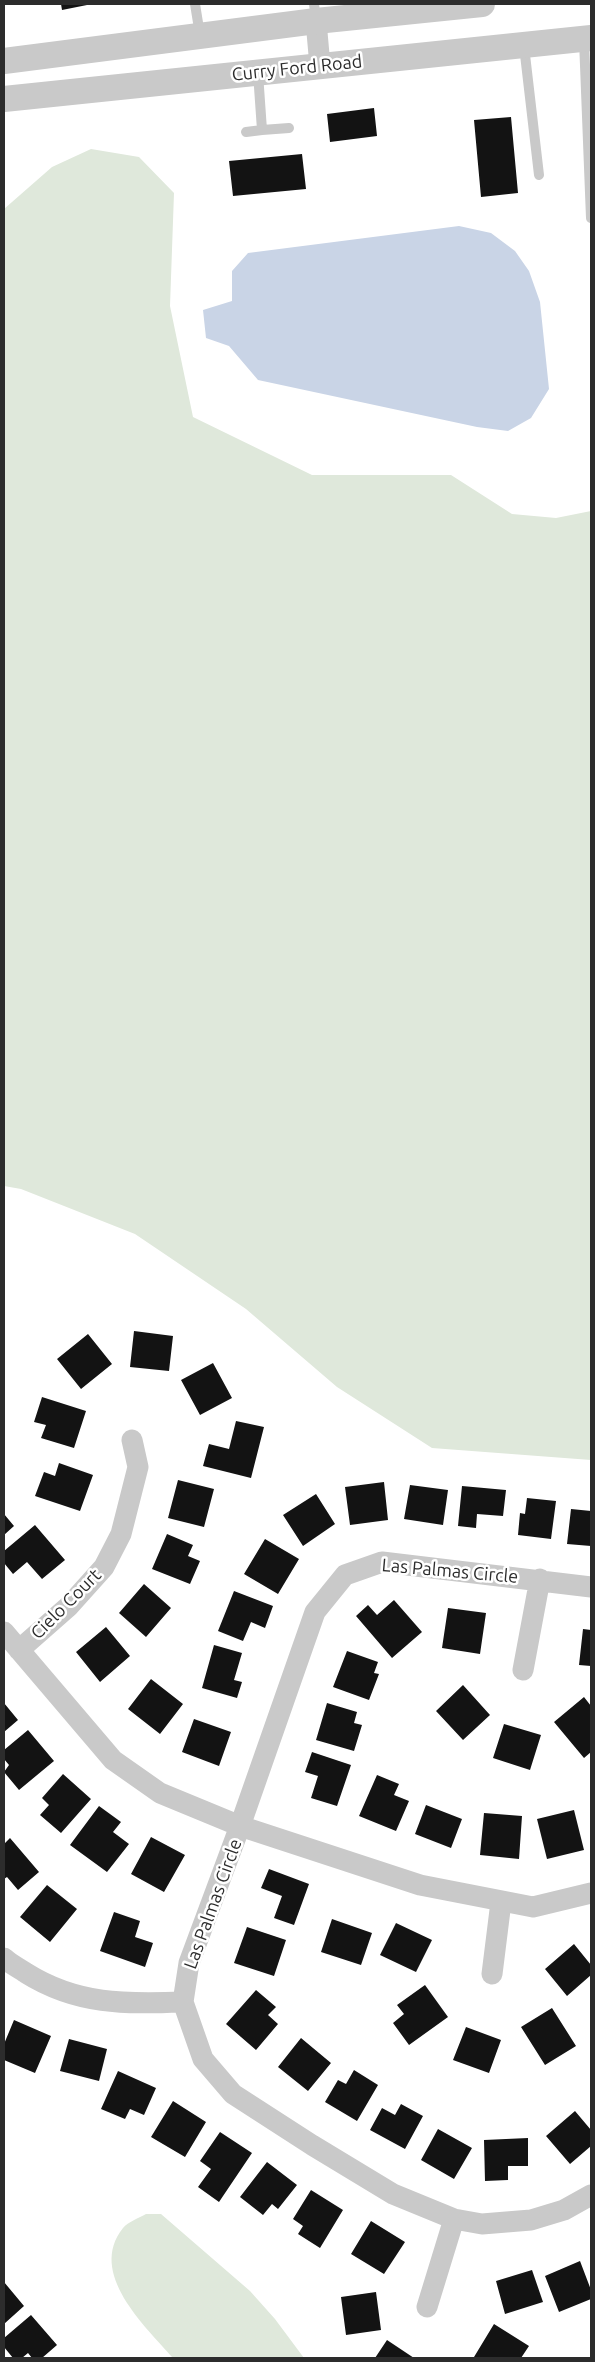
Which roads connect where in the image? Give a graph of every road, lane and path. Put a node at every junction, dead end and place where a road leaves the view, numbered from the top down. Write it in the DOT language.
graph roads {
  1 [pos="196,4"];
  2 [pos="482,4"];
  3 [pos="315,12"];
  4 [pos="200,36"];
  5 [pos="588,38"];
  6 [pos="524,45"];
  7 [pos="4,61"];
  8 [pos="320,66"];
  9 [pos="258,72"];
  10 [pos="4,99"];
  11 [pos="288,128"];
  12 [pos="262,130"];
  13 [pos="246,132"];
  14 [pos="539,176"];
  15 [pos="591,207"];
  16 [pos="591,218"];
  17 [pos="132,1440"];
  18 [pos="540,1579"];
  19 [pos="591,1587"];
  20 [pos="4,1632"];
  21 [pos="19,1650"];
  22 [pos="523,1670"];
  23 [pos="240,1826"];
  24 [pos="591,1892"];
  25 [pos="501,1902"];
  26 [pos="4,1958"];
  27 [pos="492,1974"];
  28 [pos="183,2002"];
  29 [pos="591,2195"];
  30 [pos="454,2219"];
  31 [pos="427,2307"];
  1 -- 4 [label="lane"];
  2 -- 3 [label="street"];
  3 -- 4 [label="street"];
  3 -- 8 [label="street"];
  4 -- 7 [label="street"];
  5 -- 6 [label="street, Curry Ford Road"];
  5 -- 15 [label="lane"];
  6 -- 8 [label="street, Curry Ford Road"];
  6 -- 14 [label="lane"];
  8 -- 9 [label="street, Curry Ford Road"];
  9 -- 10 [label="street, Curry Ford Road"];
  9 -- 12 [label="lane"];
  11 -- 12 [label="lane"];
  12 -- 13 [label="lane"];
  15 -- 16 [label="lane"];
  17 -- 21 [label="street, Cielo Court"];
  18 -- 19 [label="street, Las Palmas Circle"];
  18 -- 22 [label="street"];
  18 -- 23 [label="street, Las Palmas Circle"];
  20 -- 21 [label="street"];
  21 -- 23 [label="street"];
  23 -- 25 [label="street"];
  23 -- 28 [label="street, Las Palmas Circle"];
  24 -- 25 [label="street"];
  25 -- 27 [label="street"];
  26 -- 28 [label="street"];
  28 -- 30 [label="street, Las Palmas Circle"];
  29 -- 30 [label="street, Las Palmas Circle"];
  30 -- 31 [label="street"];
}
